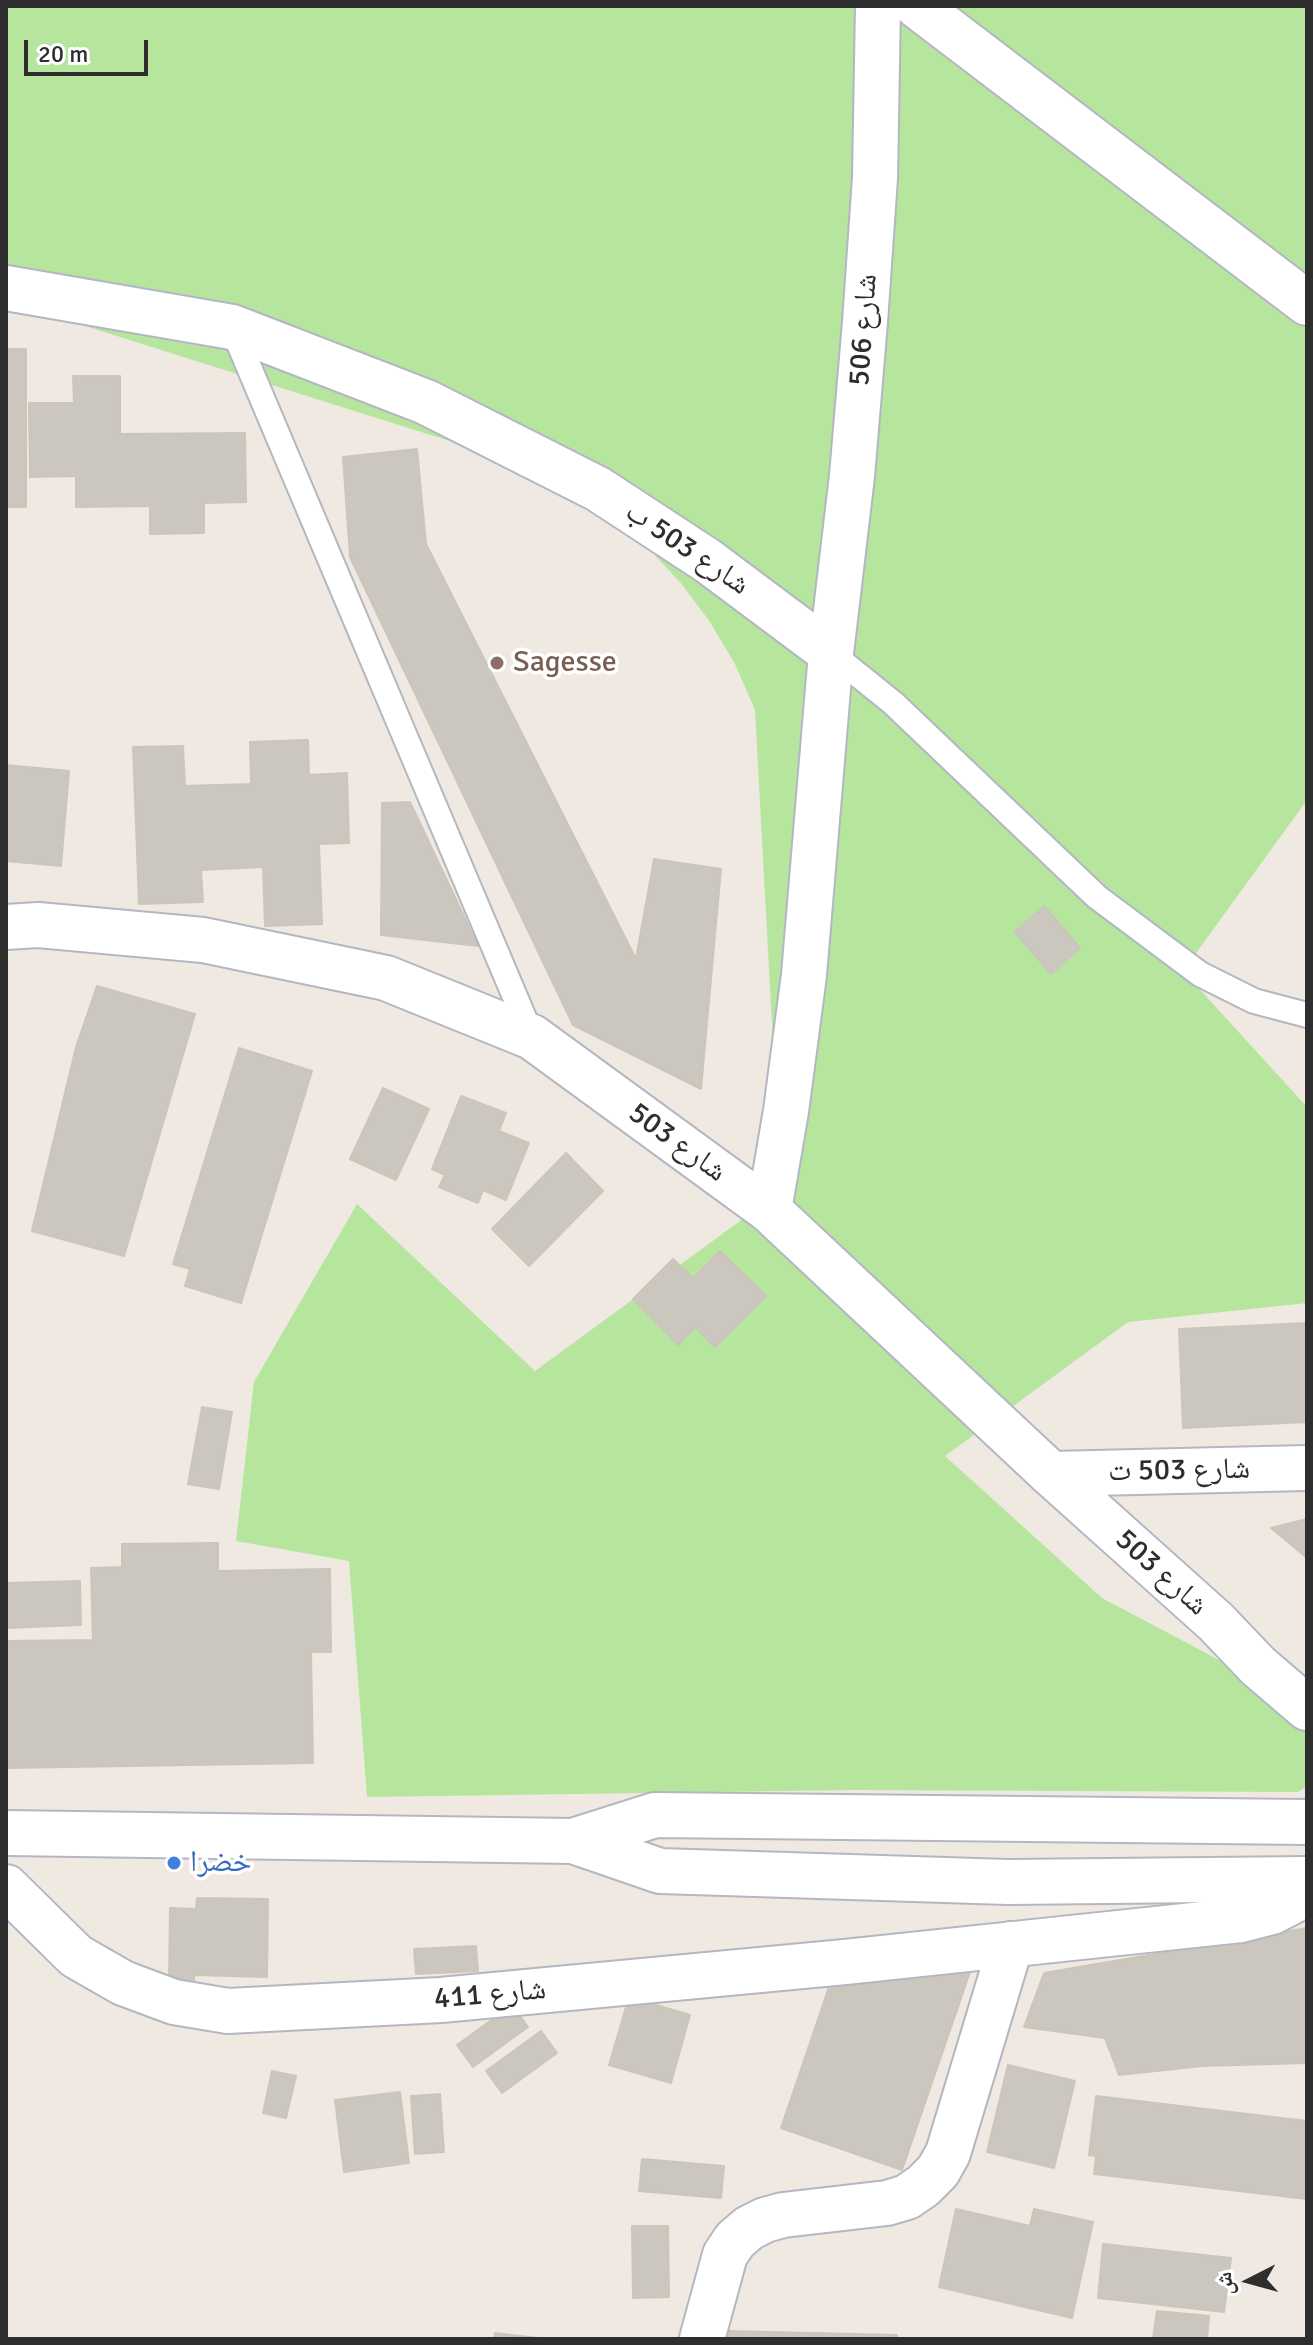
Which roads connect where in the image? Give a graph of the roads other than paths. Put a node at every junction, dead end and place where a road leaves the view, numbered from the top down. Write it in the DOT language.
graph roads {
  1 [pos="878,6"];
  2 [pos="917,6"];
  3 [pos="6,288"];
  4 [pos="1307,303"];
  5 [pos="232,327"];
  6 [pos="831,653"];
  7 [pos="6,927"];
  8 [pos="1307,1015"];
  9 [pos="532,1037"];
  10 [pos="769,1210"];
  11 [pos="1307,1468"];
  12 [pos="1051,1474"];
  13 [pos="1307,1679"];
  14 [pos="1307,1822"];
  15 [pos="6,1833"];
  16 [pos="573,1841"];
  17 [pos="1307,1879"];
  18 [pos="6,1887"];
  19 [pos="1307,1888"];
  20 [pos="1011,1944"];
  21 [pos="702,2339"];
  1 -- 6 [label="street, شارع 506"];
  2 -- 4 [label="street"];
  3 -- 5 [label="street, شارع 503 ب"];
  5 -- 6 [label="street, شارع 503 ب"];
  5 -- 9 [label="lane"];
  6 -- 8 [label="lane"];
  6 -- 10 [label="street"];
  7 -- 9 [label="street, شارع 503"];
  9 -- 10 [label="street, شارع 503"];
  10 -- 12 [label="street, شارع 503"];
  11 -- 12 [label="street, شارع 503 ت"];
  12 -- 13 [label="street, شارع 503"];
  14 -- 16 [label="street"];
  15 -- 16 [label="street"];
  16 -- 17 [label="street"];
  18 -- 20 [label="street, شارع 411"];
  19 -- 20 [label="street, شارع 411"];
  20 -- 21 [label="street"];
}
